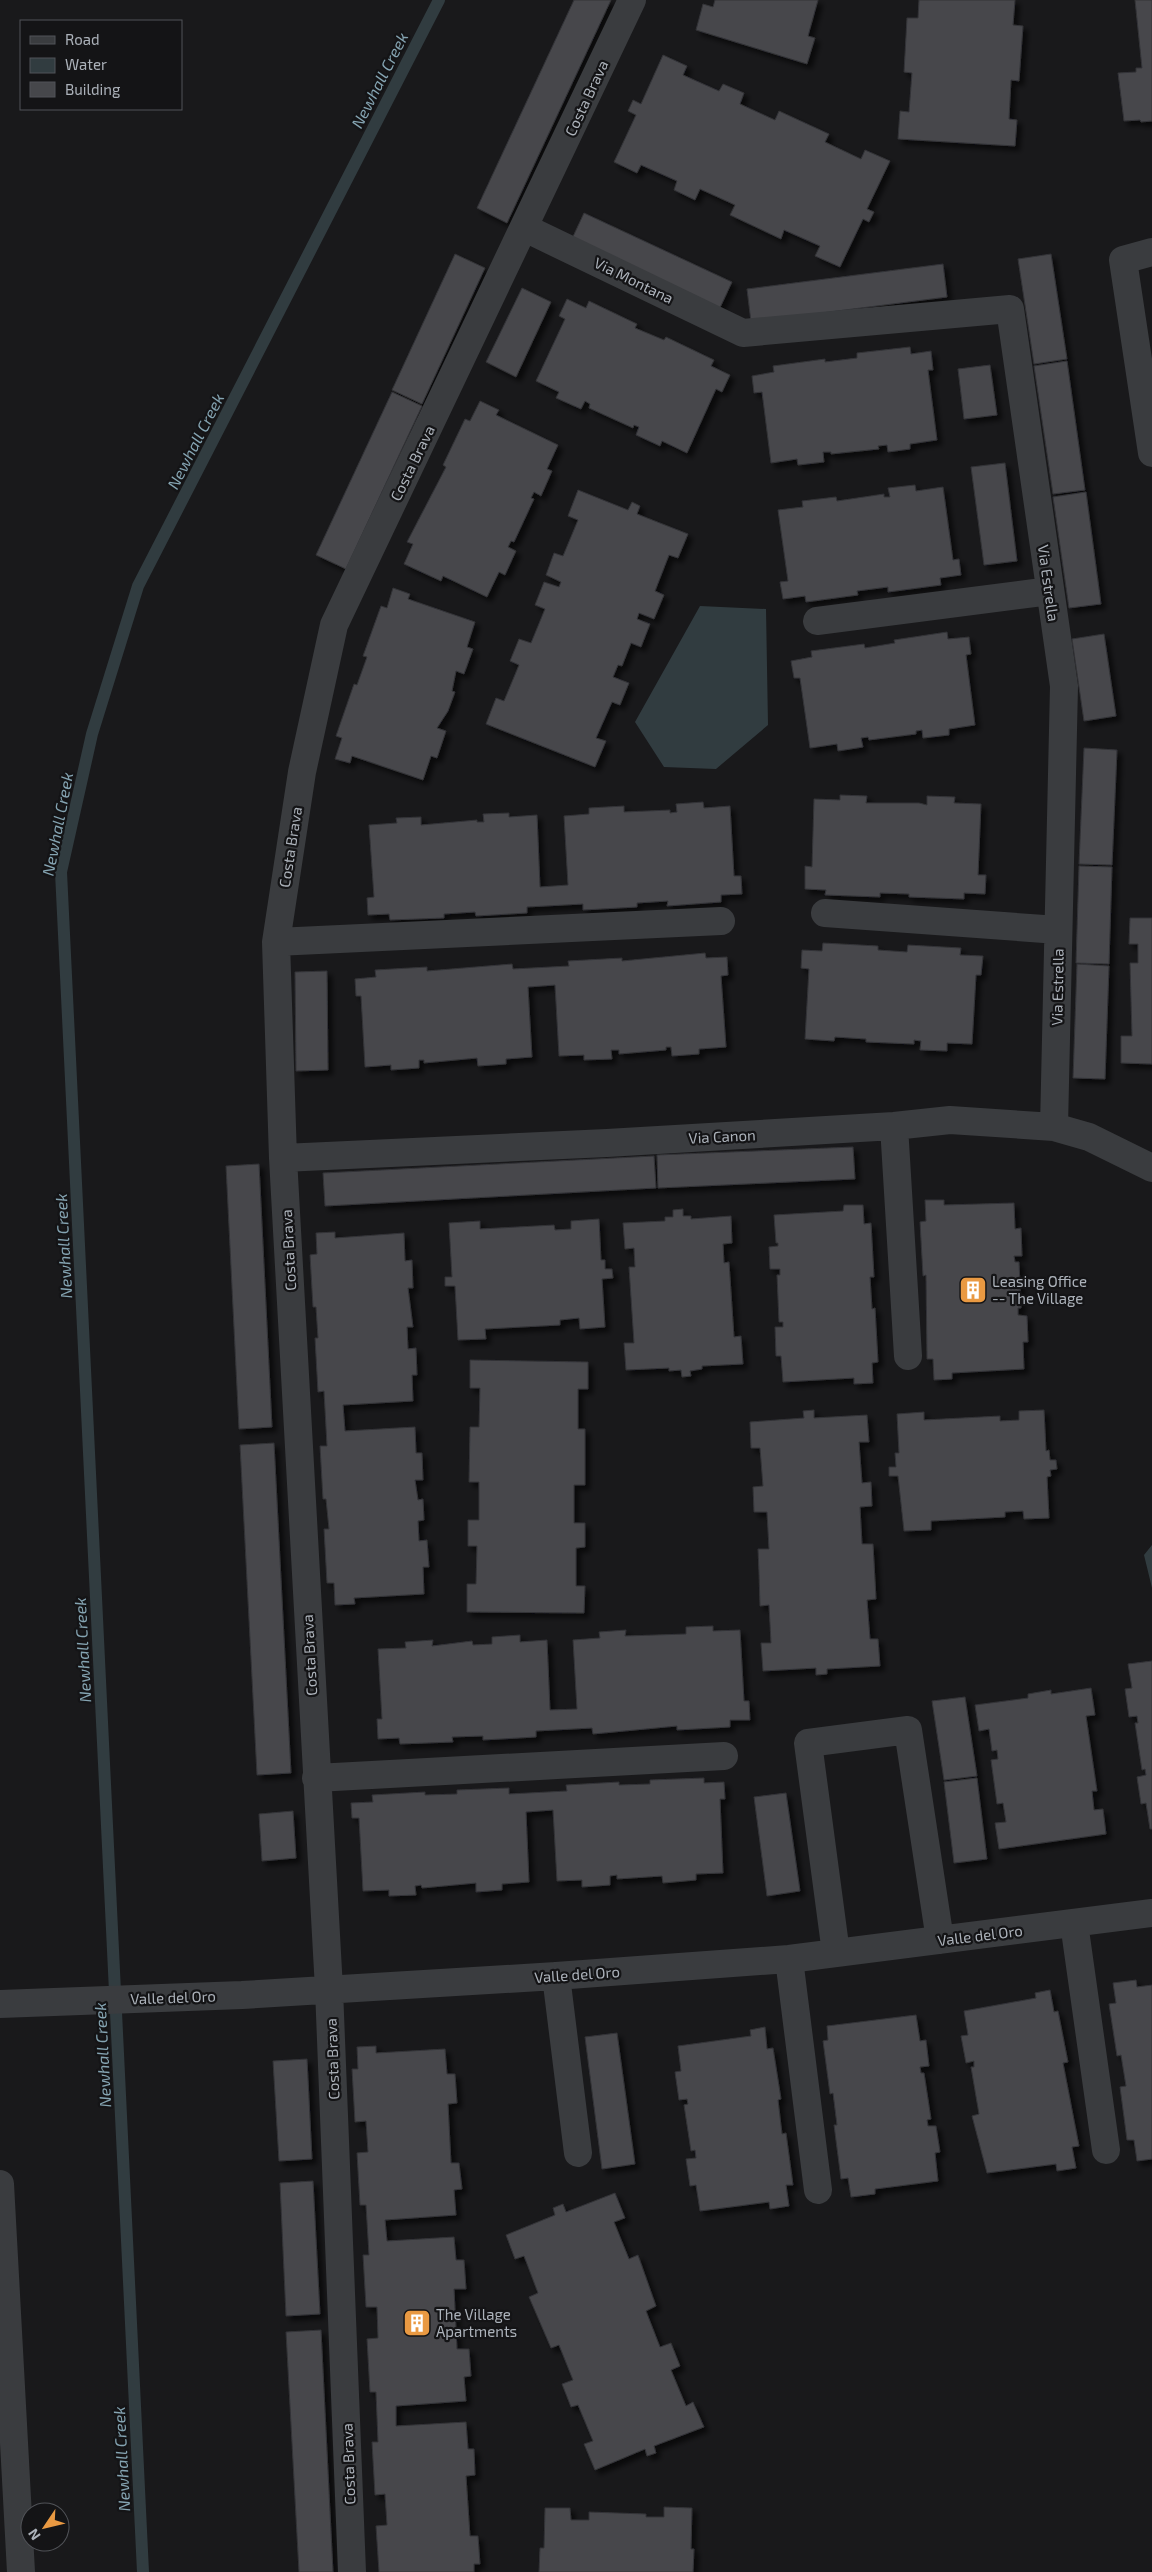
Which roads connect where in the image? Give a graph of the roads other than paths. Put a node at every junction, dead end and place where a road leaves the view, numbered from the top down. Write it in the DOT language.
graph roads {
  1 [pos="632,0"];
  2 [pos="524,228"];
  3 [pos="1152,252"];
  4 [pos="743,333"];
  5 [pos="1152,453"];
  6 [pos="1050,591"];
  7 [pos="817,621"];
  8 [pos="825,913"];
  9 [pos="721,921"];
  10 [pos="1058,930"];
  11 [pos="276,942"];
  12 [pos="894,1126"];
  13 [pos="1054,1127"];
  14 [pos="283,1158"];
  15 [pos="1152,1168"];
  16 [pos="908,1356"];
  17 [pos="724,1756"];
  18 [pos="316,1778"];
  19 [pos="1152,1913"];
  20 [pos="1074,1924"];
  21 [pos="940,1940"];
  22 [pos="836,1953"];
  23 [pos="789,1959"];
  24 [pos="556,1976"];
  25 [pos="329,1989"];
  26 [pos="7,2004"];
  27 [pos="1106,2150"];
  28 [pos="578,2153"];
  29 [pos="0,2184"];
  30 [pos="818,2190"];
  31 [pos="21,2572"];
  32 [pos="352,2572"];
  1 -- 2 [label="street, Costa Brava"];
  2 -- 4 [label="street, Via Montana"];
  2 -- 11 [label="street, Costa Brava"];
  3 -- 5 [label="street"];
  4 -- 6 [label="street, Via Estrella"];
  6 -- 7 [label="street"];
  6 -- 10 [label="street, Via Estrella"];
  8 -- 10 [label="street"];
  9 -- 11 [label="street"];
  10 -- 13 [label="street, Via Estrella"];
  11 -- 14 [label="street, Costa Brava"];
  12 -- 13 [label="street, Via Canon"];
  12 -- 14 [label="street, Via Canon"];
  12 -- 16 [label="street"];
  13 -- 15 [label="street, Via Canon"];
  14 -- 18 [label="street, Costa Brava"];
  17 -- 18 [label="street"];
  18 -- 25 [label="street, Costa Brava"];
  19 -- 20 [label="street, Valle del Oro"];
  20 -- 21 [label="street, Valle del Oro"];
  20 -- 27 [label="street"];
  21 -- 22 [label="street, Valle del Oro"];
  21 -- 22 [label="street"];
  22 -- 23 [label="street, Valle del Oro"];
  23 -- 24 [label="street, Valle del Oro"];
  23 -- 30 [label="street"];
  24 -- 25 [label="street, Valle del Oro"];
  24 -- 28 [label="street"];
  25 -- 26 [label="street, Valle del Oro"];
  25 -- 32 [label="street, Costa Brava"];
  29 -- 31 [label="street"];
}
